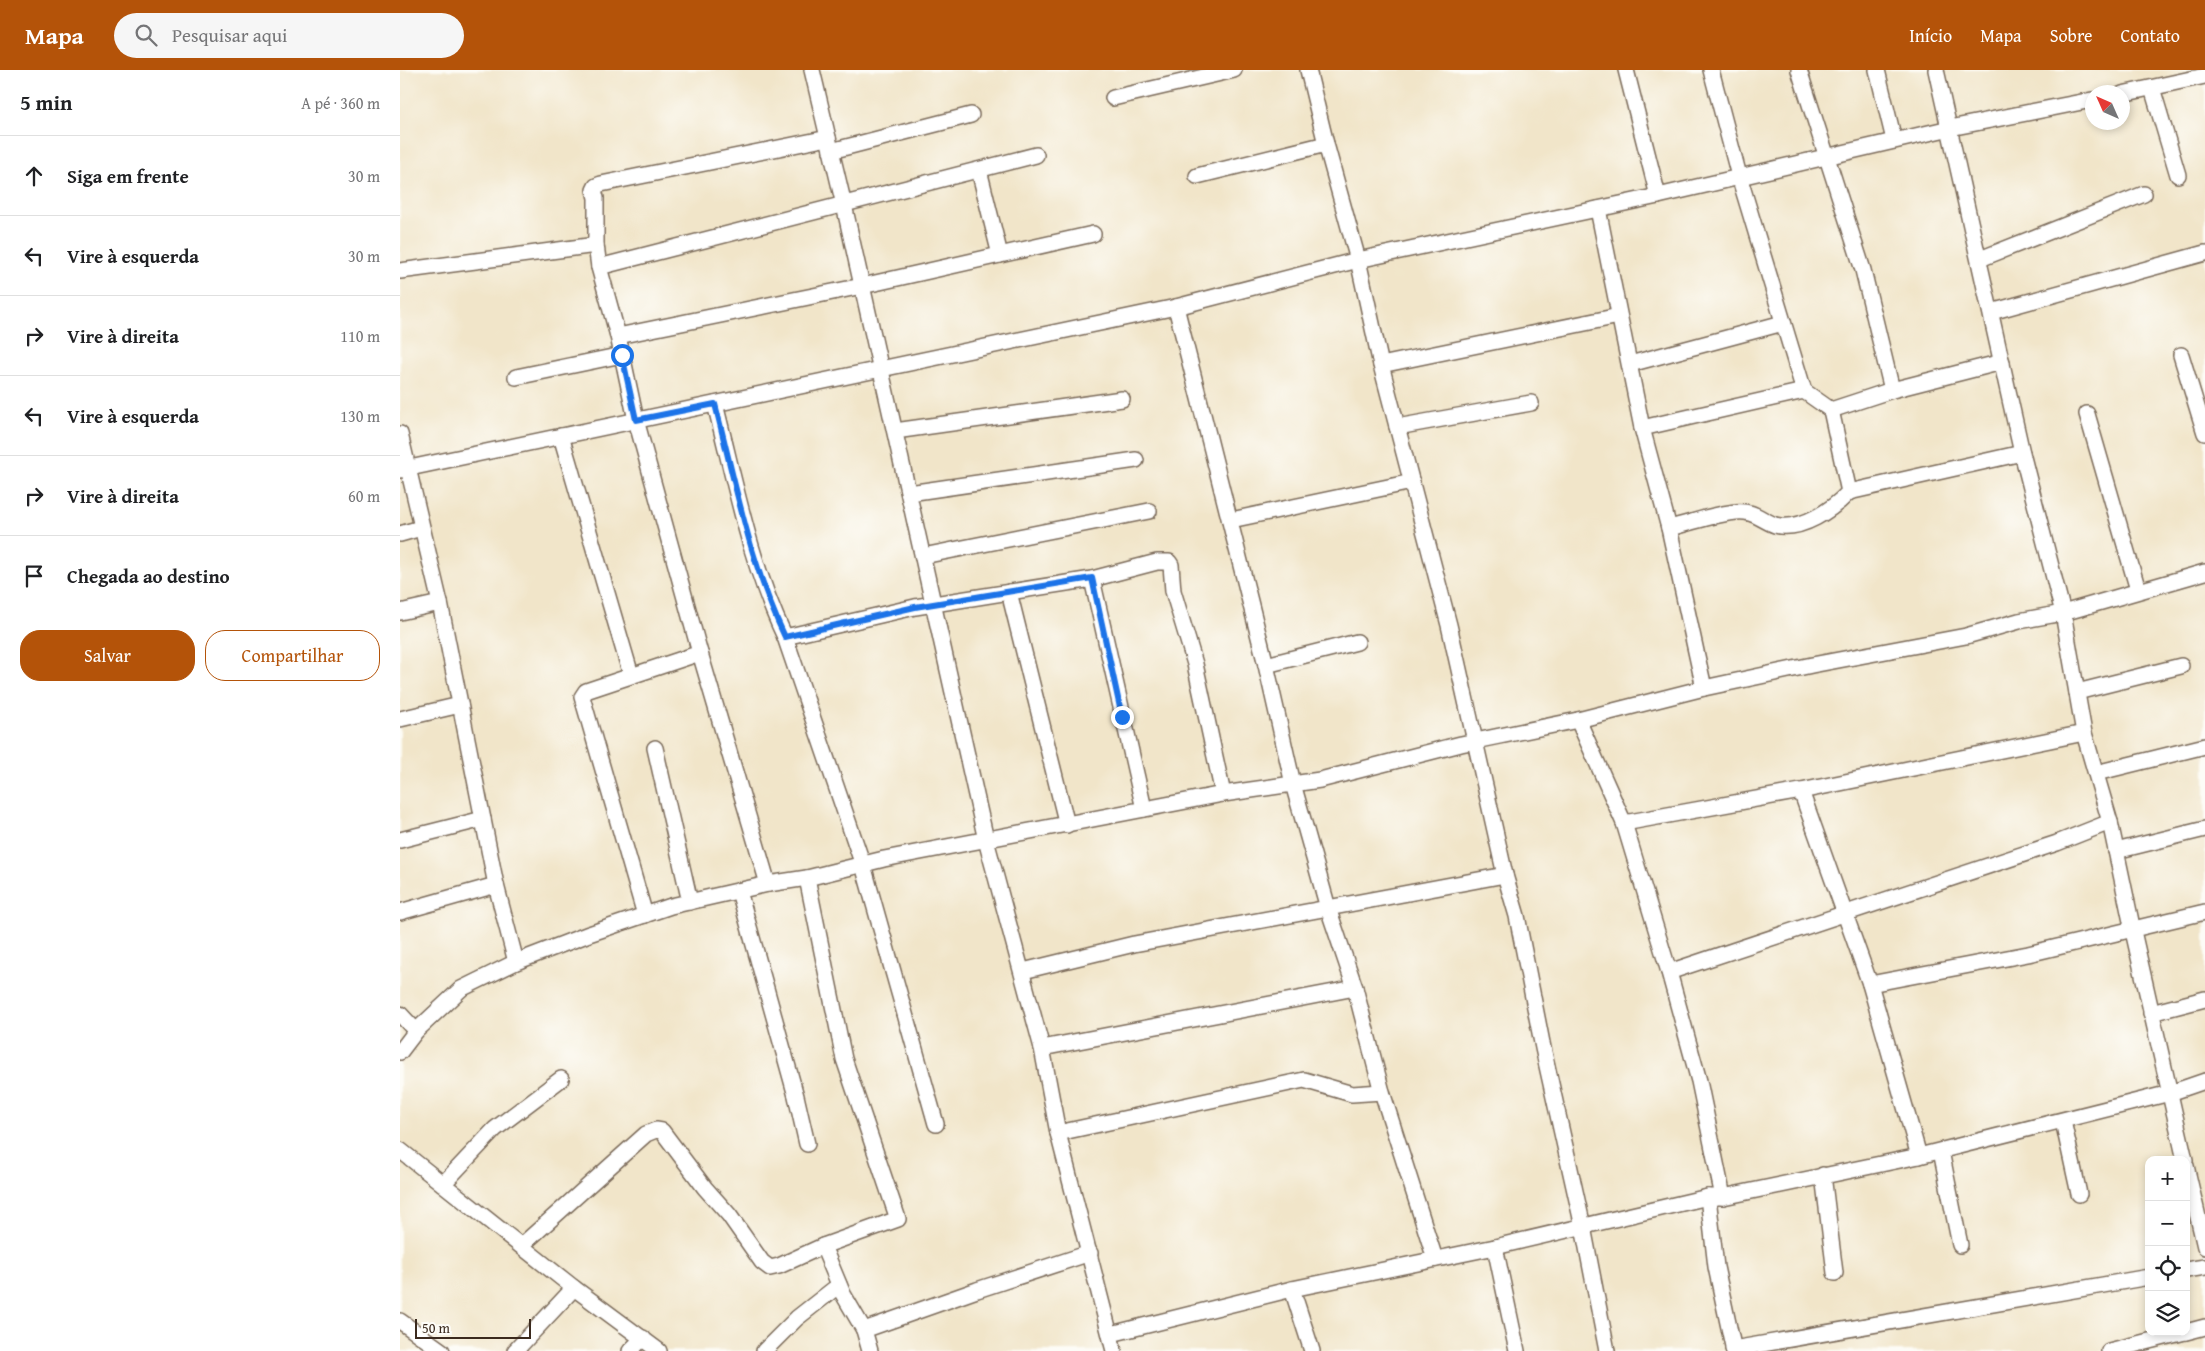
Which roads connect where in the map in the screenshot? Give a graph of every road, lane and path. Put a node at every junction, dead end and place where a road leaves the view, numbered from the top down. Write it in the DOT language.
graph roads {
  1 [pos="812,70"];
  2 [pos="1234,70"];
  3 [pos="1308,70"];
  4 [pos="1626,70"];
  5 [pos="1711,70"];
  6 [pos="1799,70"];
  7 [pos="1877,70"];
  8 [pos="1936,70"];
  9 [pos="2205,76"];
  10 [pos="2152,88"];
  11 [pos="2130,92"];
  12 [pos="1113,98"];
  13 [pos="2085,101"];
  14 [pos="971,115"];
  15 [pos="1950,128"];
  16 [pos="1894,140"];
  17 [pos="1326,144"];
  18 [pos="829,145"];
  19 [pos="1036,154"];
  20 [pos="1827,156"];
  21 [pos="979,170"];
  22 [pos="2178,174"];
  23 [pos="1197,176"];
  24 [pos="1739,176"];
  25 [pos="2144,194"];
  26 [pos="1658,196"];
  27 [pos="844,205"];
  28 [pos="1598,209"];
  29 [pos="1093,234"];
  30 [pos="596,245"];
  31 [pos="2205,253"];
  32 [pos="1000,255"];
  33 [pos="1980,259"];
  34 [pos="1358,260"];
  35 [pos="599,267"];
  36 [pos="400,271"];
  37 [pos="862,286"];
  38 [pos="1176,307"];
  39 [pos="1991,312"];
  40 [pos="1619,316"];
  41 [pos="1783,323"];
  42 [pos="618,336"];
  43 [pos="622,355"];
  44 [pos="2181,355"];
  45 [pos="2002,362"];
  46 [pos="1630,364"];
  47 [pos="1381,365"];
  48 [pos="880,368"];
  49 [pos="516,377"];
  50 [pos="1892,390"];
  51 [pos="1804,391"];
  52 [pos="1122,399"];
  53 [pos="715,404"];
  54 [pos="1531,404"];
  55 [pos="1831,410"];
  56 [pos="2087,414"];
  57 [pos="636,420"];
  58 [pos="1398,427"];
  59 [pos="1642,428"];
  60 [pos="894,431"];
  61 [pos="2205,433"];
  62 [pos="400,434"];
  63 [pos="561,436"];
  64 [pos="2022,453"];
  65 [pos="1136,460"];
  66 [pos="404,468"];
  67 [pos="1412,482"];
  68 [pos="1849,492"];
  69 [pos="909,493"];
  70 [pos="1149,511"];
  71 [pos="1231,520"];
  72 [pos="421,528"];
  73 [pos="1669,528"];
  74 [pos="400,534"];
  75 [pos="923,556"];
  76 [pos="2205,572"];
  77 [pos="1092,578"];
  78 [pos="2138,590"];
  79 [pos="1009,592"];
  80 [pos="440,603"];
  81 [pos="932,605"];
  82 [pos="400,612"];
  83 [pos="2063,612"];
  84 [pos="785,637"];
  85 [pos="1357,642"];
  86 [pos="700,653"];
  87 [pos="1266,665"];
  88 [pos="2181,666"];
  89 [pos="631,675"];
  90 [pos="1704,688"];
  91 [pos="2077,692"];
  92 [pos="460,705"];
  93 [pos="400,719"];
  94 [pos="1578,720"];
  95 [pos="2084,733"];
  96 [pos="1476,740"];
  97 [pos="2205,746"];
  98 [pos="655,748"];
  99 [pos="2096,773"];
  100 [pos="1292,784"];
  101 [pos="1801,791"];
  102 [pos="1222,794"];
  103 [pos="1144,809"];
  104 [pos="483,819"];
  105 [pos="2110,822"];
  106 [pos="1624,823"];
  107 [pos="1067,825"];
  108 [pos="2205,829"];
  109 [pos="400,840"];
  110 [pos="986,840"];
  111 [pos="2116,851"];
  112 [pos="863,865"];
  113 [pos="1506,875"];
  114 [pos="807,878"];
  115 [pos="768,884"];
  116 [pos="496,885"];
  117 [pos="739,891"];
  118 [pos="690,902"];
  119 [pos="1328,908"];
  120 [pos="400,912"];
  121 [pos="2205,912"];
  122 [pos="1845,913"];
  123 [pos="645,915"];
  124 [pos="2132,931"];
  125 [pos="516,962"];
  126 [pos="1022,971"];
  127 [pos="1669,972"];
  128 [pos="1870,984"];
  129 [pos="1355,988"];
  130 [pos="2205,999"];
  131 [pos="400,1014"];
  132 [pos="2151,1014"];
  133 [pos="416,1031"];
  134 [pos="1042,1048"];
  135 [pos="400,1052"];
  136 [pos="561,1079"];
  137 [pos="2205,1082"];
  138 [pos="1382,1092"];
  139 [pos="2170,1093"];
  140 [pos="2063,1121"];
  141 [pos="936,1124"];
  142 [pos="1058,1133"];
  143 [pos="807,1144"];
  144 [pos="400,1150"];
  145 [pos="1941,1151"];
  146 [pos="1919,1156"];
  147 [pos="2184,1156"];
  148 [pos="1823,1175"];
  149 [pos="2190,1183"];
  150 [pos="443,1184"];
  151 [pos="2079,1194"];
  152 [pos="1723,1196"];
  153 [pos="1708,1197"];
  154 [pos="1583,1227"];
  155 [pos="1960,1245"];
  156 [pos="520,1246"];
  157 [pos="823,1246"];
  158 [pos="1495,1246"];
  159 [pos="2205,1247"];
  160 [pos="1090,1253"];
  161 [pos="1435,1259"];
  162 [pos="2205,1267"];
  163 [pos="2190,1269"];
  164 [pos="1835,1273"];
  165 [pos="2145,1278"];
  166 [pos="840,1285"];
  167 [pos="574,1288"];
  168 [pos="1292,1289"];
  169 [pos="400,1321"];
  170 [pos="2205,1327"];
  171 [pos="864,1330"];
  172 [pos="2190,1331"];
  173 [pos="1111,1334"];
  174 [pos="2170,1336"];
  175 [pos="643,1338"];
  176 [pos="1734,1350"];
  177 [pos="442,1351"];
  178 [pos="515,1351"];
  179 [pos="630,1351"];
  180 [pos="659,1351"];
  181 [pos="764,1351"];
  182 [pos="870,1351"];
  183 [pos="1114,1351"];
  184 [pos="1312,1351"];
  185 [pos="1517,1351"];
  186 [pos="1606,1351"];
  187 [pos="2109,1351"];
  1 -- 18 [label="street"];
  2 -- 12 [label="street"];
  3 -- 17 [label="street"];
  4 -- 26 [label="street"];
  5 -- 24 [label="street"];
  6 -- 20 [label="street"];
  7 -- 16 [label="street"];
  8 -- 15 [label="street"];
  9 -- 10 [label="street"];
  10 -- 11 [label="street"];
  10 -- 22 [label="street"];
  13 -- 15 [label="street"];
  14 -- 18 [label="street"];
  15 -- 16 [label="street"];
  15 -- 33 [label="street"];
  16 -- 20 [label="street"];
  17 -- 23 [label="street"];
  17 -- 34 [label="street"];
  18 -- 27 [label="street"];
  18 -- 30 [label="street"];
  19 -- 21 [label="street"];
  20 -- 24 [label="street"];
  20 -- 50 [label="street"];
  21 -- 27 [label="street"];
  21 -- 32 [label="street"];
  24 -- 26 [label="street"];
  24 -- 41 [label="street"];
  25 -- 33 [label="street"];
  26 -- 28 [label="street"];
  27 -- 35 [label="street"];
  27 -- 37 [label="street"];
  28 -- 34 [label="street"];
  28 -- 40 [label="street"];
  29 -- 32 [label="street"];
  30 -- 35 [label="street"];
  30 -- 36 [label="street"];
  31 -- 39 [label="street"];
  32 -- 37 [label="street"];
  33 -- 39 [label="street"];
  34 -- 38 [label="street"];
  34 -- 47 [label="street"];
  35 -- 42 [label="street"];
  37 -- 42 [label="street"];
  37 -- 48 [label="street"];
  38 -- 48 [label="street"];
  38 -- 71 [label="street"];
  39 -- 45 [label="street"];
  40 -- 46 [label="street"];
  40 -- 47 [label="street"];
  41 -- 46 [label="street"];
  41 -- 51 [label="street"];
  42 -- 43 [label="street"];
  43 -- 49 [label="street"];
  43 -- 57 [label="street"];
  44 -- 61 [label="street"];
  45 -- 50 [label="street"];
  45 -- 64 [label="street"];
  46 -- 59 [label="street"];
  47 -- 58 [label="street"];
  48 -- 53 [label="street"];
  48 -- 60 [label="street"];
  50 -- 55 [label="street"];
  51 -- 55 [label="street"];
  51 -- 59 [label="street"];
  52 -- 60 [label="street"];
  53 -- 57 [label="street"];
  53 -- 84 [label="street"];
  54 -- 58 [label="street"];
  55 -- 68 [label="street"];
  56 -- 78 [label="street"];
  57 -- 63 [label="street"];
  57 -- 86 [label="street"];
  58 -- 67 [label="street"];
  59 -- 73 [label="street"];
  60 -- 69 [label="street"];
  62 -- 66 [label="street"];
  63 -- 66 [label="street"];
  63 -- 89 [label="street"];
  64 -- 68 [label="street"];
  64 -- 83 [label="street"];
  65 -- 69 [label="street"];
  66 -- 72 [label="street"];
  67 -- 71 [label="street"];
  67 -- 96 [label="street"];
  68 -- 73 [label="street"];
  69 -- 75 [label="street"];
  70 -- 75 [label="street"];
  71 -- 87 [label="street"];
  72 -- 74 [label="street"];
  72 -- 80 [label="street"];
  73 -- 90 [label="street"];
  75 -- 81 [label="street"];
  76 -- 78 [label="street"];
  77 -- 79 [label="street"];
  77 -- 102 [label="street"];
  77 -- 103 [label="street"];
  78 -- 83 [label="street"];
  79 -- 81 [label="street"];
  79 -- 107 [label="street"];
  80 -- 82 [label="street"];
  80 -- 92 [label="street"];
  81 -- 84 [label="street"];
  81 -- 110 [label="street"];
  83 -- 90 [label="street"];
  83 -- 91 [label="street"];
  84 -- 112 [label="street"];
  85 -- 87 [label="street"];
  86 -- 89 [label="street"];
  86 -- 115 [label="street"];
  87 -- 100 [label="street"];
  88 -- 91 [label="street"];
  89 -- 123 [label="street"];
  90 -- 94 [label="street"];
  91 -- 95 [label="street"];
  92 -- 93 [label="street"];
  92 -- 104 [label="street"];
  94 -- 96 [label="street"];
  94 -- 106 [label="street"];
  95 -- 99 [label="street"];
  95 -- 101 [label="street"];
  96 -- 100 [label="street"];
  96 -- 113 [label="street"];
  97 -- 99 [label="street"];
  98 -- 118 [label="street"];
  99 -- 105 [label="street"];
  100 -- 102 [label="street"];
  100 -- 119 [label="street"];
  101 -- 106 [label="street"];
  101 -- 122 [label="street"];
  102 -- 103 [label="street"];
  103 -- 107 [label="street"];
  104 -- 109 [label="street"];
  104 -- 116 [label="street"];
  105 -- 111 [label="street"];
  105 -- 122 [label="street"];
  106 -- 127 [label="street"];
  107 -- 110 [label="street"];
  108 -- 111 [label="street"];
  110 -- 112 [label="street"];
  110 -- 126 [label="street"];
  111 -- 124 [label="street"];
  112 -- 114 [label="street"];
  112 -- 141 [label="street"];
  113 -- 119 [label="street"];
  113 -- 154 [label="street"];
  114 -- 115 [label="street"];
  114 -- 157 [label="street"];
  115 -- 117 [label="street"];
  116 -- 120 [label="street"];
  116 -- 125 [label="street"];
  117 -- 118 [label="street"];
  117 -- 143 [label="street"];
  118 -- 123 [label="street"];
  119 -- 126 [label="street"];
  119 -- 129 [label="street"];
  121 -- 124 [label="street"];
  122 -- 127 [label="street"];
  122 -- 128 [label="street"];
  123 -- 125 [label="street"];
  124 -- 128 [label="street"];
  124 -- 132 [label="street"];
  125 -- 133 [label="street"];
  126 -- 134 [label="street"];
  127 -- 152 [label="street"];
  128 -- 146 [label="street"];
  129 -- 134 [label="street"];
  129 -- 138 [label="street"];
  130 -- 132 [label="street"];
  131 -- 133 [label="street"];
  132 -- 139 [label="street"];
  133 -- 135 [label="street"];
  134 -- 142 [label="street"];
  136 -- 150 [label="street"];
  137 -- 139 [label="street"];
  138 -- 142 [label="street"];
  138 -- 161 [label="street"];
  139 -- 140 [label="street"];
  139 -- 147 [label="street"];
  140 -- 145 [label="street"];
  140 -- 151 [label="street"];
  142 -- 160 [label="street"];
  144 -- 150 [label="street"];
  145 -- 146 [label="street"];
  145 -- 155 [label="street"];
  146 -- 148 [label="street"];
  148 -- 152 [label="street"];
  148 -- 164 [label="street"];
  149 -- 159 [label="street"];
  150 -- 156 [label="street"];
  152 -- 153 [label="street"];
  153 -- 154 [label="street"];
  153 -- 176 [label="street"];
  154 -- 158 [label="street"];
  154 -- 186 [label="street"];
  156 -- 157 [label="street"];
  156 -- 167 [label="street"];
  157 -- 166 [label="street"];
  158 -- 161 [label="street"];
  158 -- 185 [label="street"];
  160 -- 171 [label="street"];
  160 -- 173 [label="street"];
  161 -- 168 [label="street"];
  162 -- 163 [label="street"];
  165 -- 176 [label="street"];
  166 -- 171 [label="street"];
  166 -- 181 [label="street"];
  167 -- 175 [label="street"];
  167 -- 178 [label="street"];
  168 -- 173 [label="street"];
  168 -- 184 [label="street"];
  169 -- 177 [label="street"];
  170 -- 172 [label="street"];
  171 -- 182 [label="street"];
  173 -- 183 [label="street"];
  174 -- 187 [label="street"];
  175 -- 179 [label="street"];
  175 -- 180 [label="street"];
}
